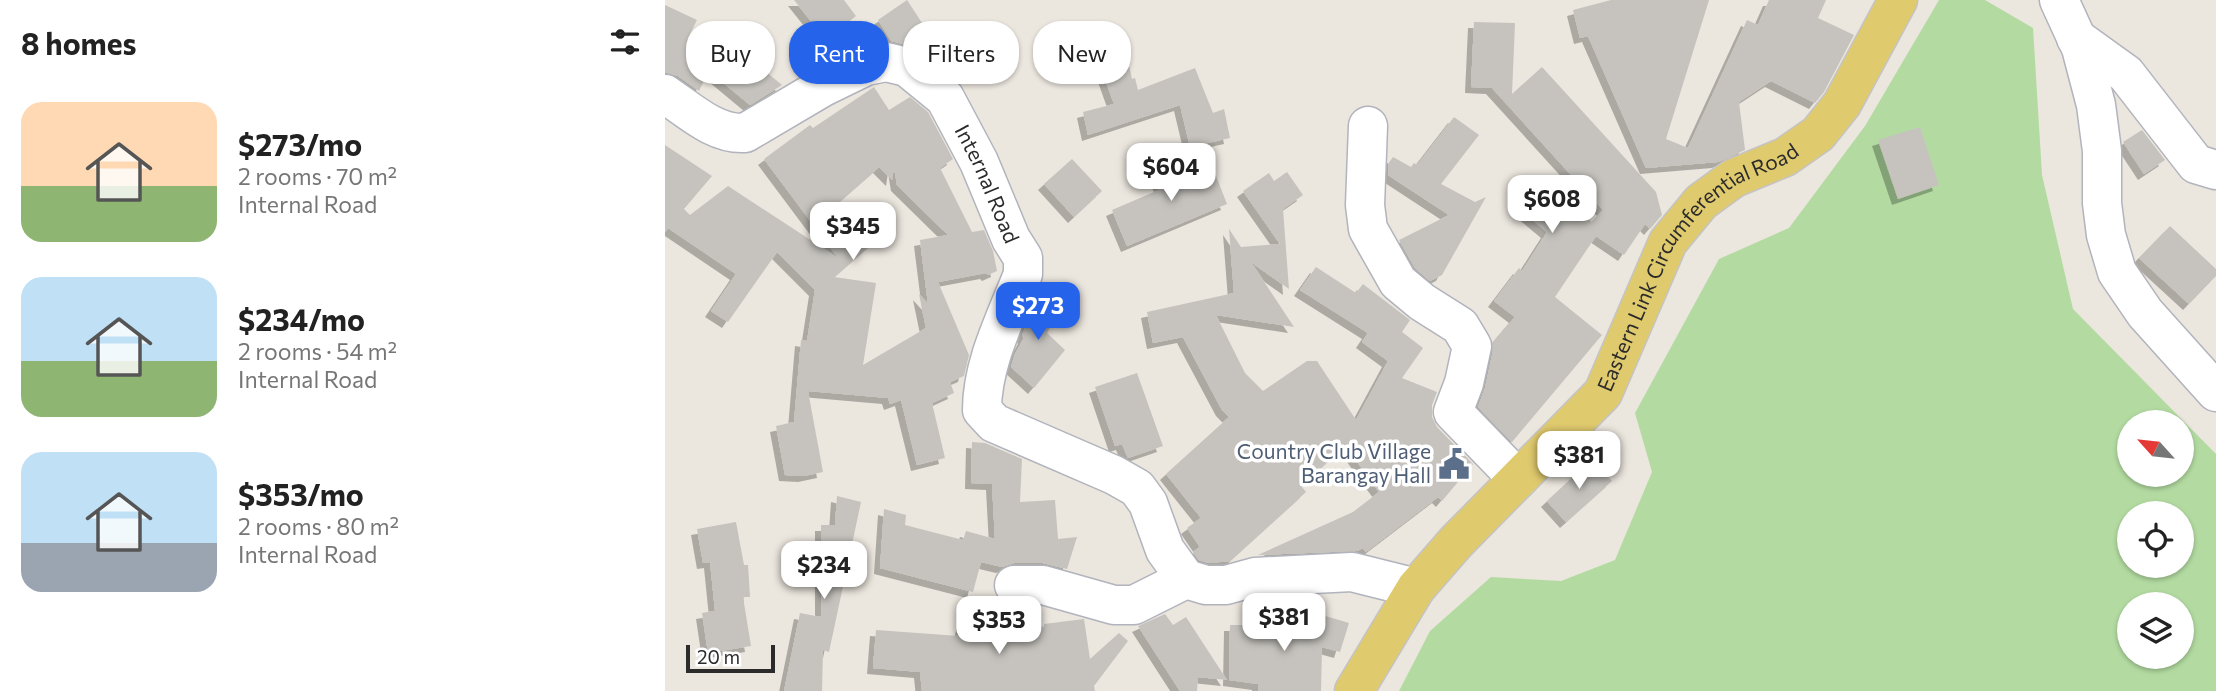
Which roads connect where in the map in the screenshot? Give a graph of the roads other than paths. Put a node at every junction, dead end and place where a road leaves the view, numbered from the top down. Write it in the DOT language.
graph roads {
  1 [pos="1898,0"];
  2 [pos="2059,0"];
  3 [pos="2076,38"];
  4 [pos="665,94"];
  5 [pos="1368,126"];
  6 [pos="2216,170"];
  7 [pos="2216,392"];
  8 [pos="1518,479"];
  9 [pos="1186,579"];
  10 [pos="1014,585"];
  11 [pos="1416,588"];
  12 [pos="1354,691"];
  1 -- 8 [label="main road, Eastern Link Circumferential Road"];
  2 -- 3 [label="street"];
  3 -- 6 [label="street"];
  3 -- 7 [label="street"];
  4 -- 9 [label="street, Internal Road"];
  5 -- 8 [label="street"];
  8 -- 11 [label="main road, Eastern Link Circumferential Road"];
  9 -- 10 [label="street"];
  9 -- 11 [label="street"];
  11 -- 12 [label="main road, Eastern Link Circumferential Road"];
}
